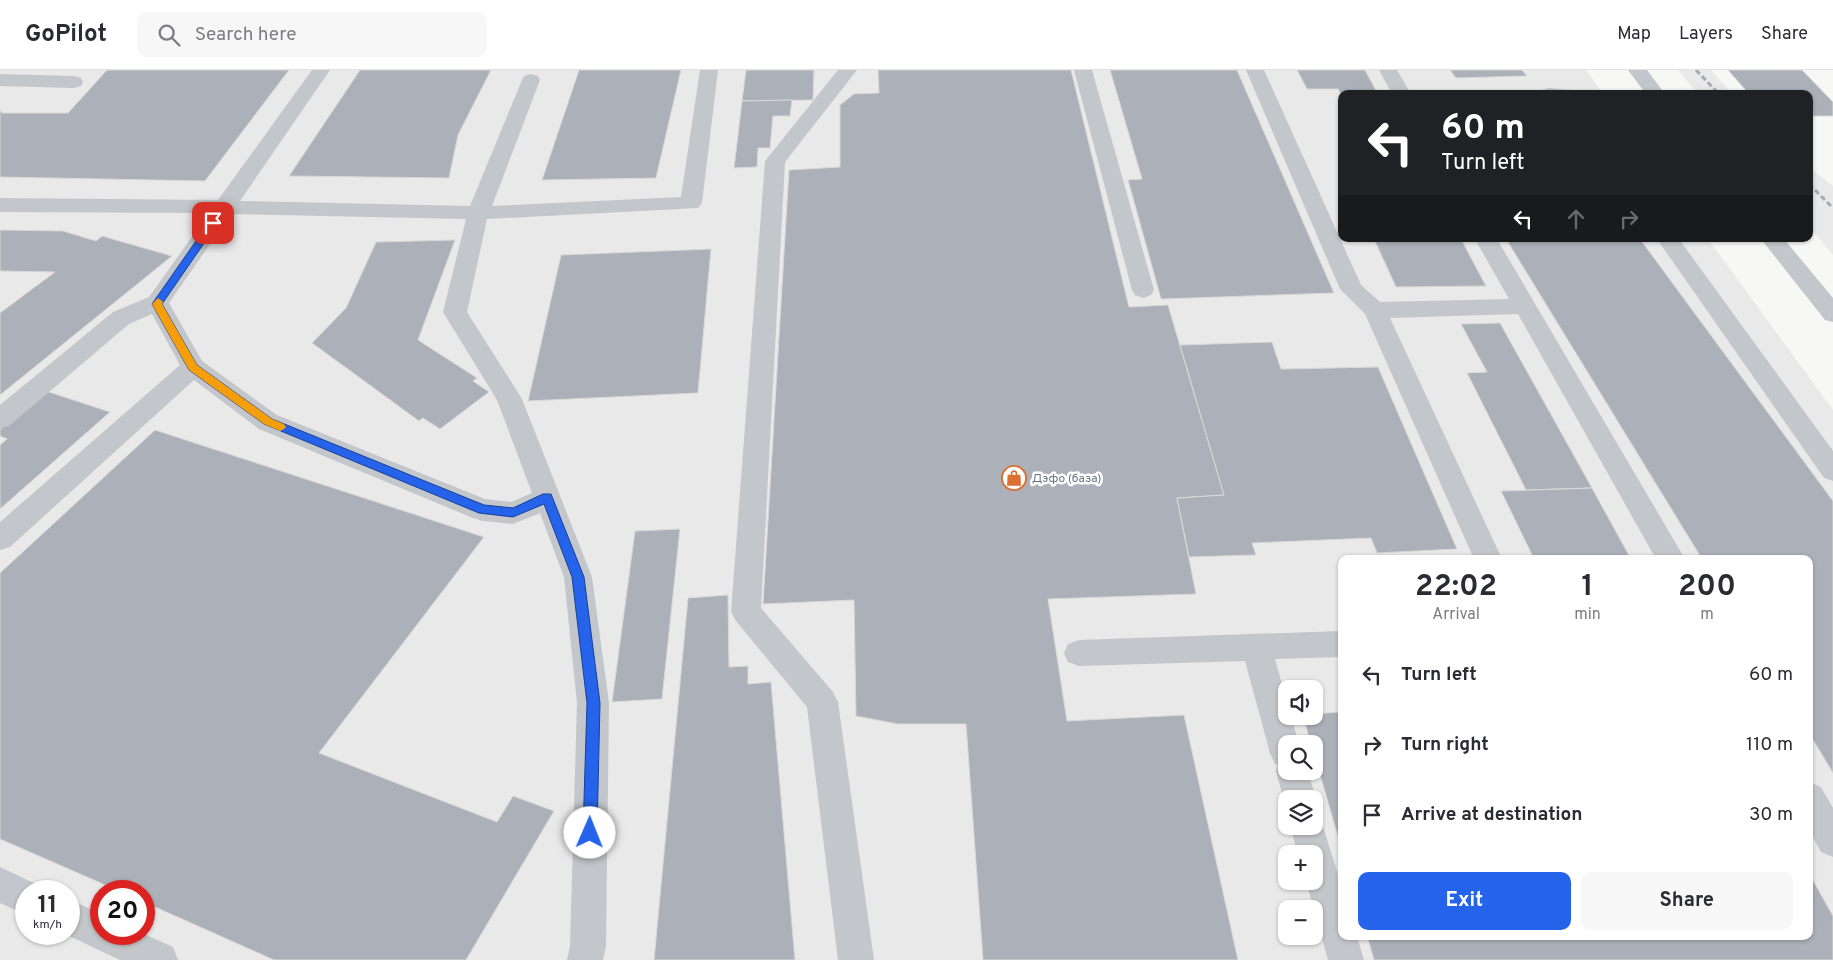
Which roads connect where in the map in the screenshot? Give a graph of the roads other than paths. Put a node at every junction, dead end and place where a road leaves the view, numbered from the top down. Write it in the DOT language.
graph roads {
  1 [pos="321,70"];
  2 [pos="709,70"];
  3 [pos="848,70"];
  4 [pos="1083,70"];
  5 [pos="1255,70"];
  6 [pos="1388,70"];
  7 [pos="1637,70"];
  8 [pos="0,80"];
  9 [pos="531,80"];
  10 [pos="74,82"];
  11 [pos="1400,90"];
  12 [pos="1653,90"];
  13 [pos="0,205"];
  14 [pos="225,207"];
  15 [pos="478,213"];
  16 [pos="1488,242"];
  17 [pos="1670,242"];
  18 [pos="1774,242"];
  19 [pos="1143,290"];
  20 [pos="157,304"];
  21 [pos="1524,306"];
  22 [pos="1375,310"];
  23 [pos="1833,314"];
  24 [pos="193,368"];
  25 [pos="0,419"];
  26 [pos="1833,471"];
  27 [pos="547,498"];
  28 [pos="0,539"];
  29 [pos="1486,555"];
  30 [pos="1669,555"];
  31 [pos="1338,644"];
  32 [pos="1256,647"];
  33 [pos="1079,653"];
  34 [pos="1281,735"];
  35 [pos="1813,805"];
  36 [pos="1310,835"];
  37 [pos="1833,840"];
  38 [pos="0,884"];
  39 [pos="15,892"];
  40 [pos="1338,933"];
  41 [pos="1340,940"];
  42 [pos="128,945"];
  43 [pos="160,960"];
  44 [pos="585,960"];
  45 [pos="856,960"];
  46 [pos="1346,960"];
  1 -- 14 [label="street"];
  2 -- 15 [label="street"];
  3 -- 45 [label="street"];
  4 -- 19 [label="street"];
  5 -- 22 [label="street"];
  6 -- 11 [label="street"];
  7 -- 12 [label="street"];
  8 -- 10 [label="street"];
  9 -- 15 [label="street"];
  13 -- 14 [label="street"];
  14 -- 15 [label="street"];
  14 -- 20 [label="street"];
  15 -- 27 [label="street"];
  16 -- 21 [label="street"];
  17 -- 26 [label="street"];
  18 -- 23 [label="street"];
  20 -- 24 [label="street"];
  20 -- 25 [label="street"];
  21 -- 22 [label="street"];
  21 -- 30 [label="street"];
  22 -- 29 [label="street"];
  24 -- 27 [label="street"];
  24 -- 28 [label="street"];
  27 -- 44 [label="street"];
  31 -- 32 [label="street"];
  32 -- 33 [label="street"];
  32 -- 34 [label="street"];
  35 -- 37 [label="street"];
  36 -- 40 [label="street"];
  38 -- 39 [label="street"];
  41 -- 46 [label="street"];
  42 -- 43 [label="street"];
}
